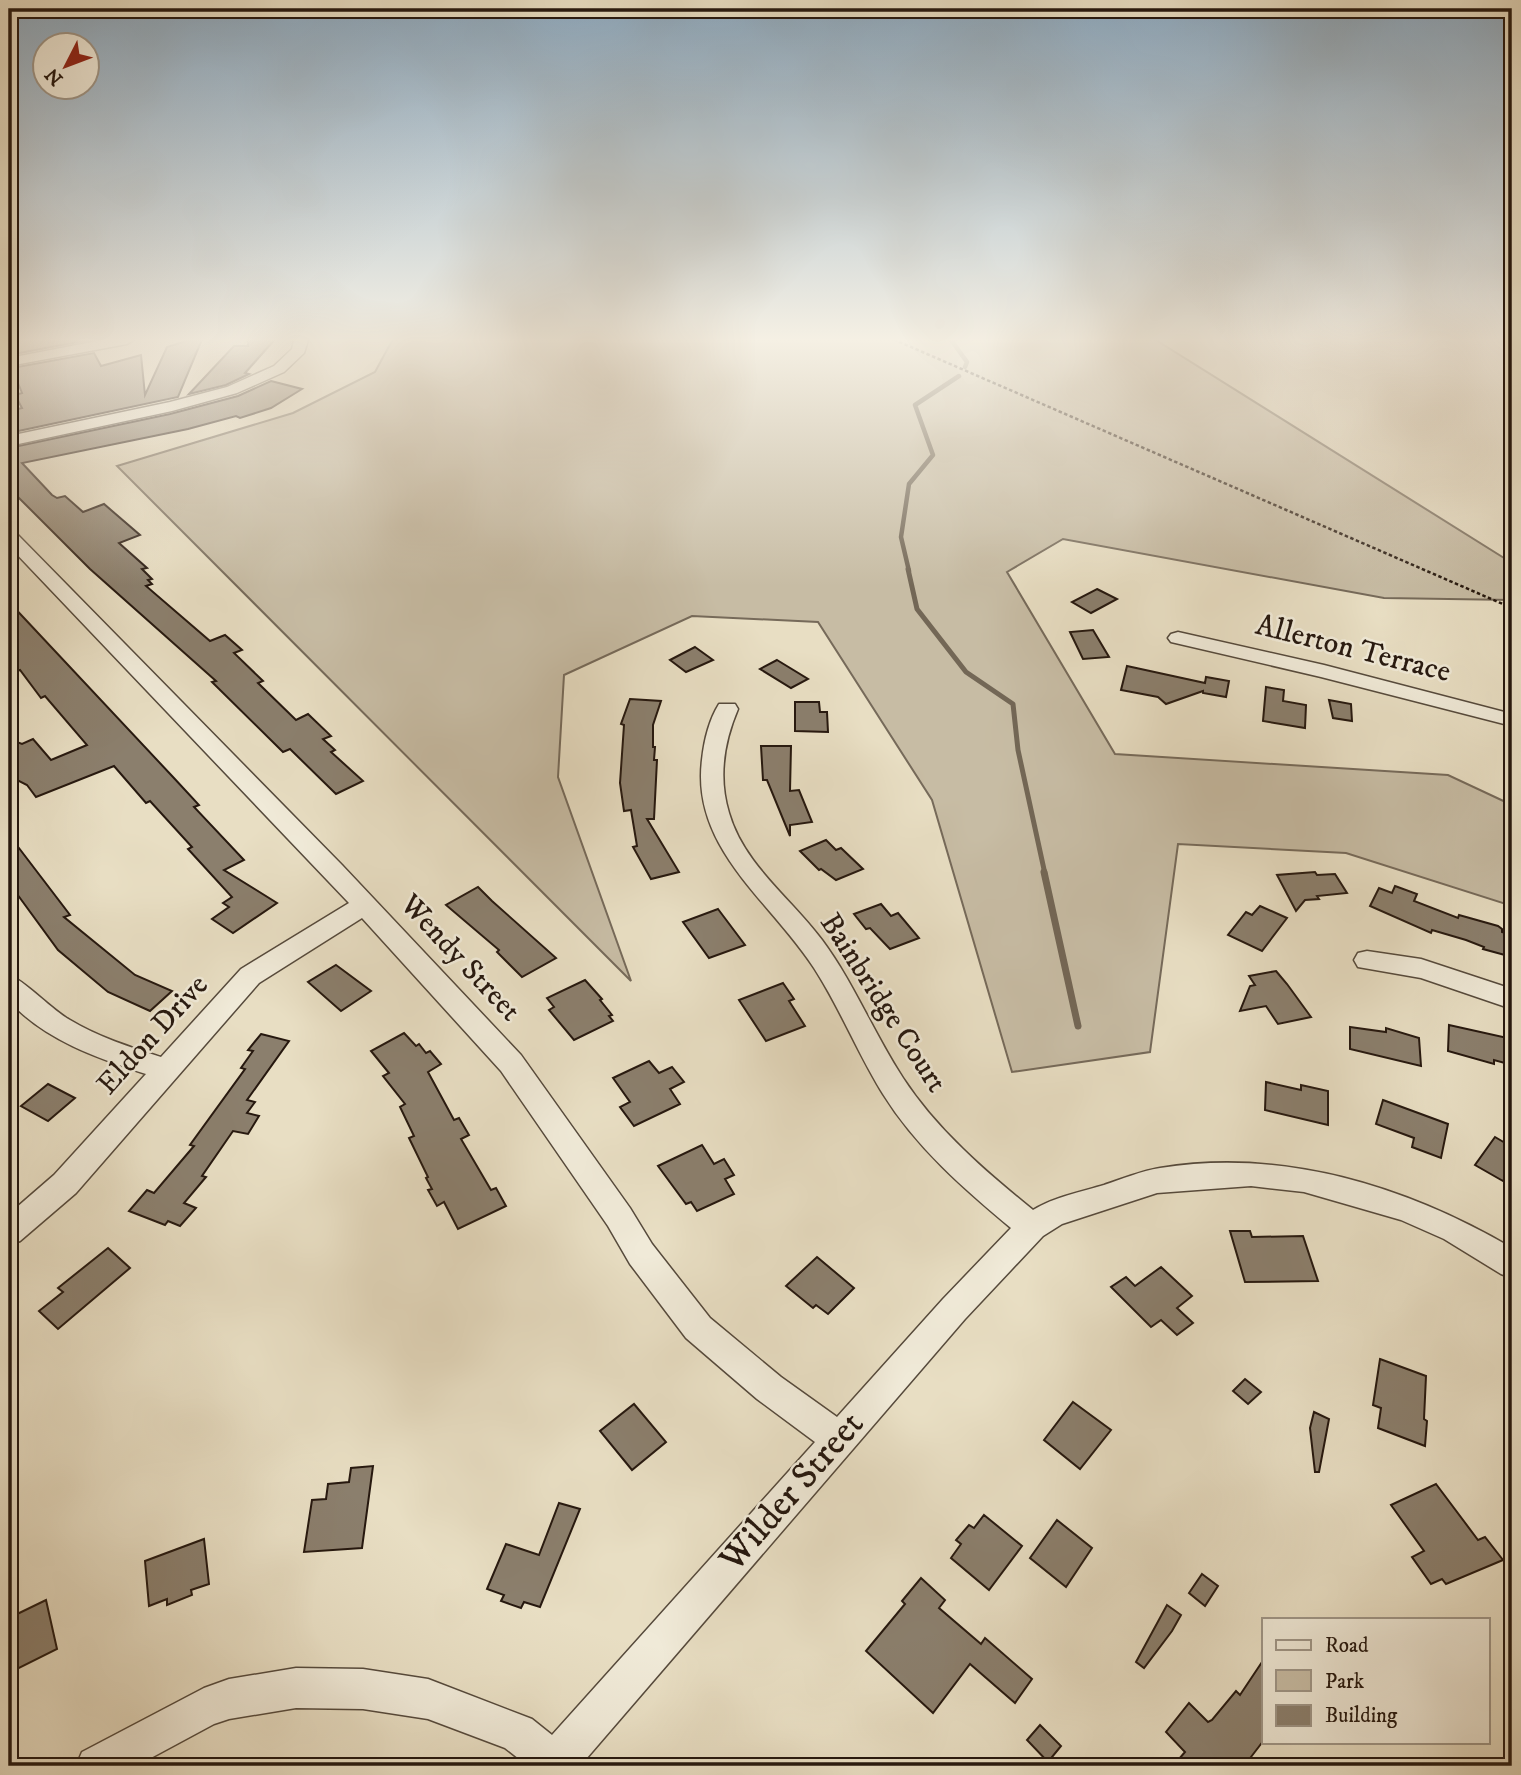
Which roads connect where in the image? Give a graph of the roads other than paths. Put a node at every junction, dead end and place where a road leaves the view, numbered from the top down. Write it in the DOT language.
graph roads {
  1 [pos="108,420"];
  2 [pos="9,441"];
  3 [pos="9,536"];
  4 [pos="1178,638"];
  5 [pos="727,709"];
  6 [pos="1512,720"];
  7 [pos="365,905"];
  8 [pos="1367,960"];
  9 [pos="9,985"];
  10 [pos="1512,999"];
  11 [pos="165,1069"];
  12 [pos="1032,1227"];
  13 [pos="9,1232"];
  14 [pos="1512,1264"];
  15 [pos="839,1439"];
  16 [pos="558,1764"];
  17 [pos="96,1766"];
  1 -- 2 [label="street"];
  3 -- 7 [label="street, Wendy Street"];
  4 -- 6 [label="street, Allerton Terrace"];
  5 -- 12 [label="street, Bainbridge Court"];
  7 -- 11 [label="street, Eldon Drive"];
  7 -- 15 [label="street, Wendy Street"];
  8 -- 10 [label="street"];
  9 -- 11 [label="street"];
  11 -- 13 [label="street, Eldon Drive"];
  12 -- 14 [label="street, Wilder Street"];
  12 -- 15 [label="street, Wilder Street"];
  15 -- 16 [label="street, Wilder Street"];
  16 -- 17 [label="street"];
}
